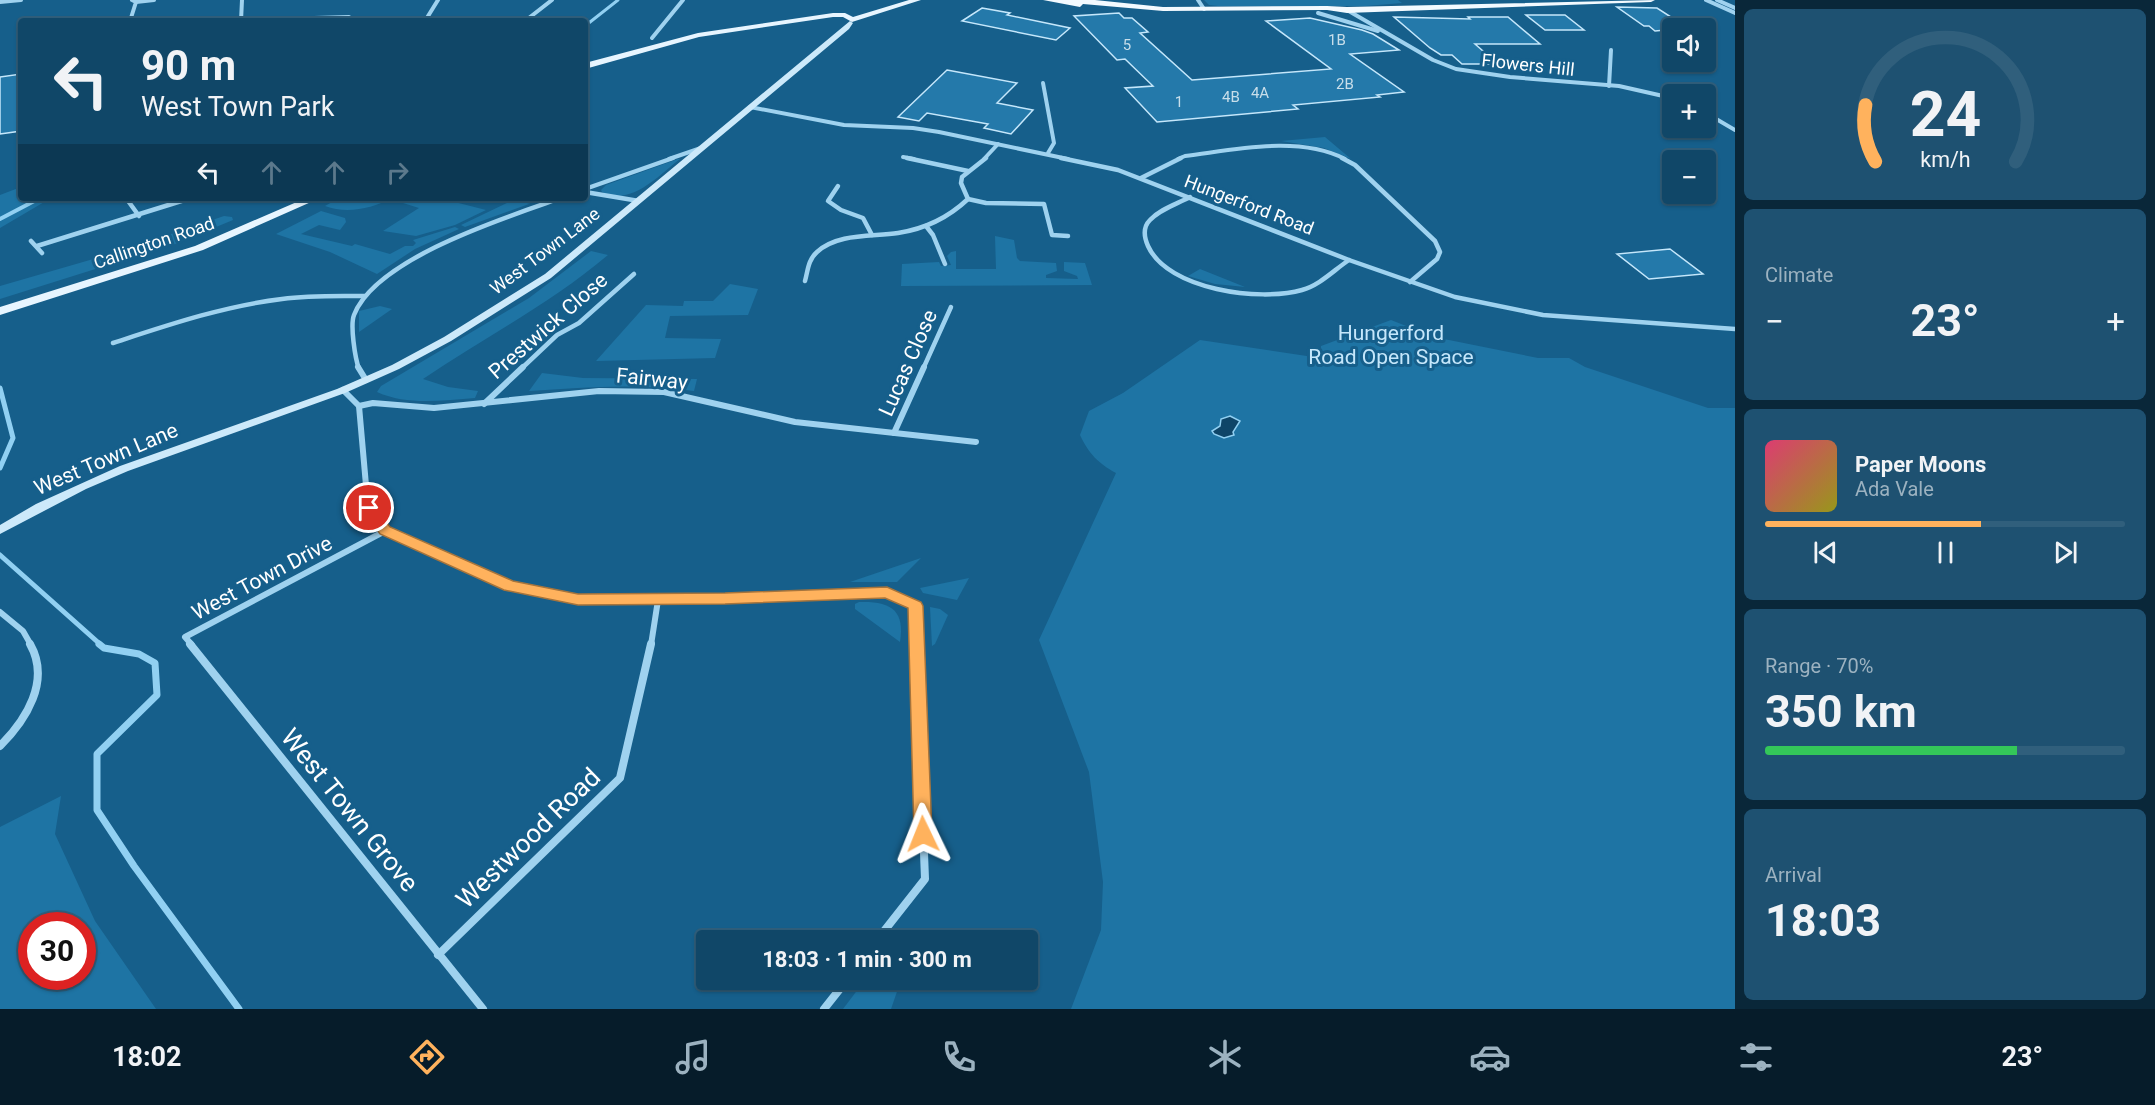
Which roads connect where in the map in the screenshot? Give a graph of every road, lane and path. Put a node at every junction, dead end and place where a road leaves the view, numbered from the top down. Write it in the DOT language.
graph roads {
  1 [pos="21,0"];
  2 [pos="154,0"];
  3 [pos="242,0"];
  4 [pos="438,0"];
  5 [pos="552,0"];
  6 [pos="683,0"];
  7 [pos="894,0"];
  8 [pos="917,0"];
  9 [pos="1047,0"];
  10 [pos="1070,0"];
  11 [pos="1198,0"];
  12 [pos="1572,0"];
  13 [pos="1651,0"];
  14 [pos="1706,0"];
  15 [pos="1717,0"];
  16 [pos="1730,0"];
  17 [pos="134,1"];
  18 [pos="0,2"];
  19 [pos="1473,5"];
  20 [pos="1204,9"];
  21 [pos="1734,9"];
  22 [pos="1347,10"];
  23 [pos="1318,13"];
  24 [pos="838,15"];
  25 [pos="349,17"];
  26 [pos="131,18"];
  27 [pos="241,18"];
  28 [pos="272,18"];
  29 [pos="427,18"];
  30 [pos="529,18"];
  31 [pos="851,21"];
  32 [pos="830,23"];
  33 [pos="1388,34"];
  34 [pos="836,36"];
  35 [pos="652,38"];
  36 [pos="1611,50"];
  37 [pos="588,65"];
  38 [pos="1042,83"];
  39 [pos="1609,86"];
  40 [pos="1662,95"];
  41 [pos="750,107"];
  42 [pos="1716,119"];
  43 [pos="1735,130"];
  44 [pos="998,144"];
  45 [pos="702,148"];
  46 [pos="1047,153"];
  47 [pos="903,157"];
  48 [pos="968,171"];
  49 [pos="1141,178"];
  50 [pos="838,186"];
  51 [pos="588,190"];
  52 [pos="588,192"];
  53 [pos="1190,197"];
  54 [pos="968,199"];
  55 [pos="126,201"];
  56 [pos="182,201"];
  57 [pos="308,201"];
  58 [pos="553,201"];
  59 [pos="639,201"];
  60 [pos="139,216"];
  61 [pos="926,226"];
  62 [pos="873,235"];
  63 [pos="1068,236"];
  64 [pos="31,241"];
  65 [pos="37,246"];
  66 [pos="42,253"];
  67 [pos="1348,260"];
  68 [pos="945,264"];
  69 [pos="634,274"];
  70 [pos="806,281"];
  71 [pos="1410,282"];
  72 [pos="365,296"];
  73 [pos="951,307"];
  74 [pos="0,311"];
  75 [pos="1735,330"];
  76 [pos="113,343"];
  77 [pos="366,380"];
  78 [pos="343,390"];
  79 [pos="484,404"];
  80 [pos="359,406"];
  81 [pos="894,433"];
  82 [pos="976,442"];
  83 [pos="1,529"];
  84 [pos="385,531"];
  85 [pos="658,600"];
  86 [pos="0,612"];
  87 [pos="185,637"];
  88 [pos="0,746"];
  89 [pos="885,930"];
  90 [pos="438,955"];
  91 [pos="839,990"];
  92 [pos="483,1009"];
  93 [pos="824,1009"];
  1 -- 18 [label="street"];
  2 -- 17 [label="street"];
  3 -- 27 [label="street"];
  4 -- 29 [label="street"];
  5 -- 30 [label="street"];
  6 -- 35 [label="street"];
  7 -- 24 [label="main road"];
  8 -- 31 [label="main road, West Town Lane"];
  9 -- 23 [label="highway"];
  10 -- 20 [label="highway"];
  11 -- 20 [label="street"];
  12 -- 19 [label="highway"];
  13 -- 19 [label="highway"];
  14 -- 21 [label="street"];
  15 -- 21 [label="street"];
  16 -- 21 [label="street"];
  17 -- 26 [label="street"];
  19 -- 22 [label="highway"];
  20 -- 22 [label="highway"];
  22 -- 23 [label="highway"];
  22 -- 33 [label="street, Flowers Hill"];
  23 -- 33 [label="street, Flowers Hill"];
  24 -- 31 [label="main road"];
  24 -- 32 [label="main road"];
  25 -- 28 [label="street"];
  31 -- 32 [label="main road"];
  31 -- 34 [label="main road, West Town Lane"];
  32 -- 34 [label="main road"];
  32 -- 37 [label="main road"];
  33 -- 39 [label="street, Flowers Hill"];
  34 -- 41 [label="main road, West Town Lane"];
  36 -- 39 [label="street"];
  38 -- 46 [label="street"];
  39 -- 40 [label="street, Flowers Hill"];
  41 -- 44 [label="street, Hungerford Road"];
  41 -- 45 [label="main road, West Town Lane"];
  42 -- 43 [label="street"];
  44 -- 46 [label="street, Hungerford Road"];
  44 -- 48 [label="street"];
  45 -- 51 [label="street, West Town Lane"];
  45 -- 59 [label="main road, West Town Lane"];
  46 -- 49 [label="street, Hungerford Road"];
  47 -- 48 [label="street"];
  48 -- 54 [label="street"];
  49 -- 53 [label="street, Hungerford Road"];
  49 -- 71 [label="street"];
  50 -- 62 [label="street"];
  52 -- 59 [label="street"];
  53 -- 67 [label="street, Hungerford Road"];
  53 -- 67 [label="street"];
  54 -- 61 [label="street"];
  54 -- 63 [label="street"];
  55 -- 60 [label="street"];
  56 -- 60 [label="street"];
  57 -- 74 [label="main road, Callington Road"];
  58 -- 72 [label="street, West Town Lane"];
  59 -- 77 [label="main road, West Town Lane"];
  60 -- 65 [label="street"];
  61 -- 62 [label="street"];
  61 -- 68 [label="street"];
  62 -- 70 [label="street"];
  64 -- 65 [label="street"];
  65 -- 66 [label="street"];
  67 -- 71 [label="street, Hungerford Road"];
  69 -- 79 [label="street, Prestwick Close"];
  71 -- 75 [label="street, Hungerford Road"];
  72 -- 76 [label="street"];
  72 -- 77 [label="street, West Town Lane"];
  73 -- 81 [label="street, Lucas Close"];
  77 -- 78 [label="main road, West Town Lane"];
  78 -- 80 [label="street"];
  78 -- 83 [label="main road, West Town Lane"];
  79 -- 80 [label="street, Fairway"];
  79 -- 81 [label="street, Fairway"];
  80 -- 84 [label="street"];
  81 -- 82 [label="street, Fairway"];
  84 -- 85 [label="street"];
  84 -- 87 [label="street, West Town Drive"];
  85 -- 89 [label="street"];
  85 -- 90 [label="street, Westwood Road"];
  86 -- 88 [label="street"];
  87 -- 90 [label="street, West Town Grove"];
  90 -- 92 [label="street, West Town Grove"];
  91 -- 93 [label="street"];
}
